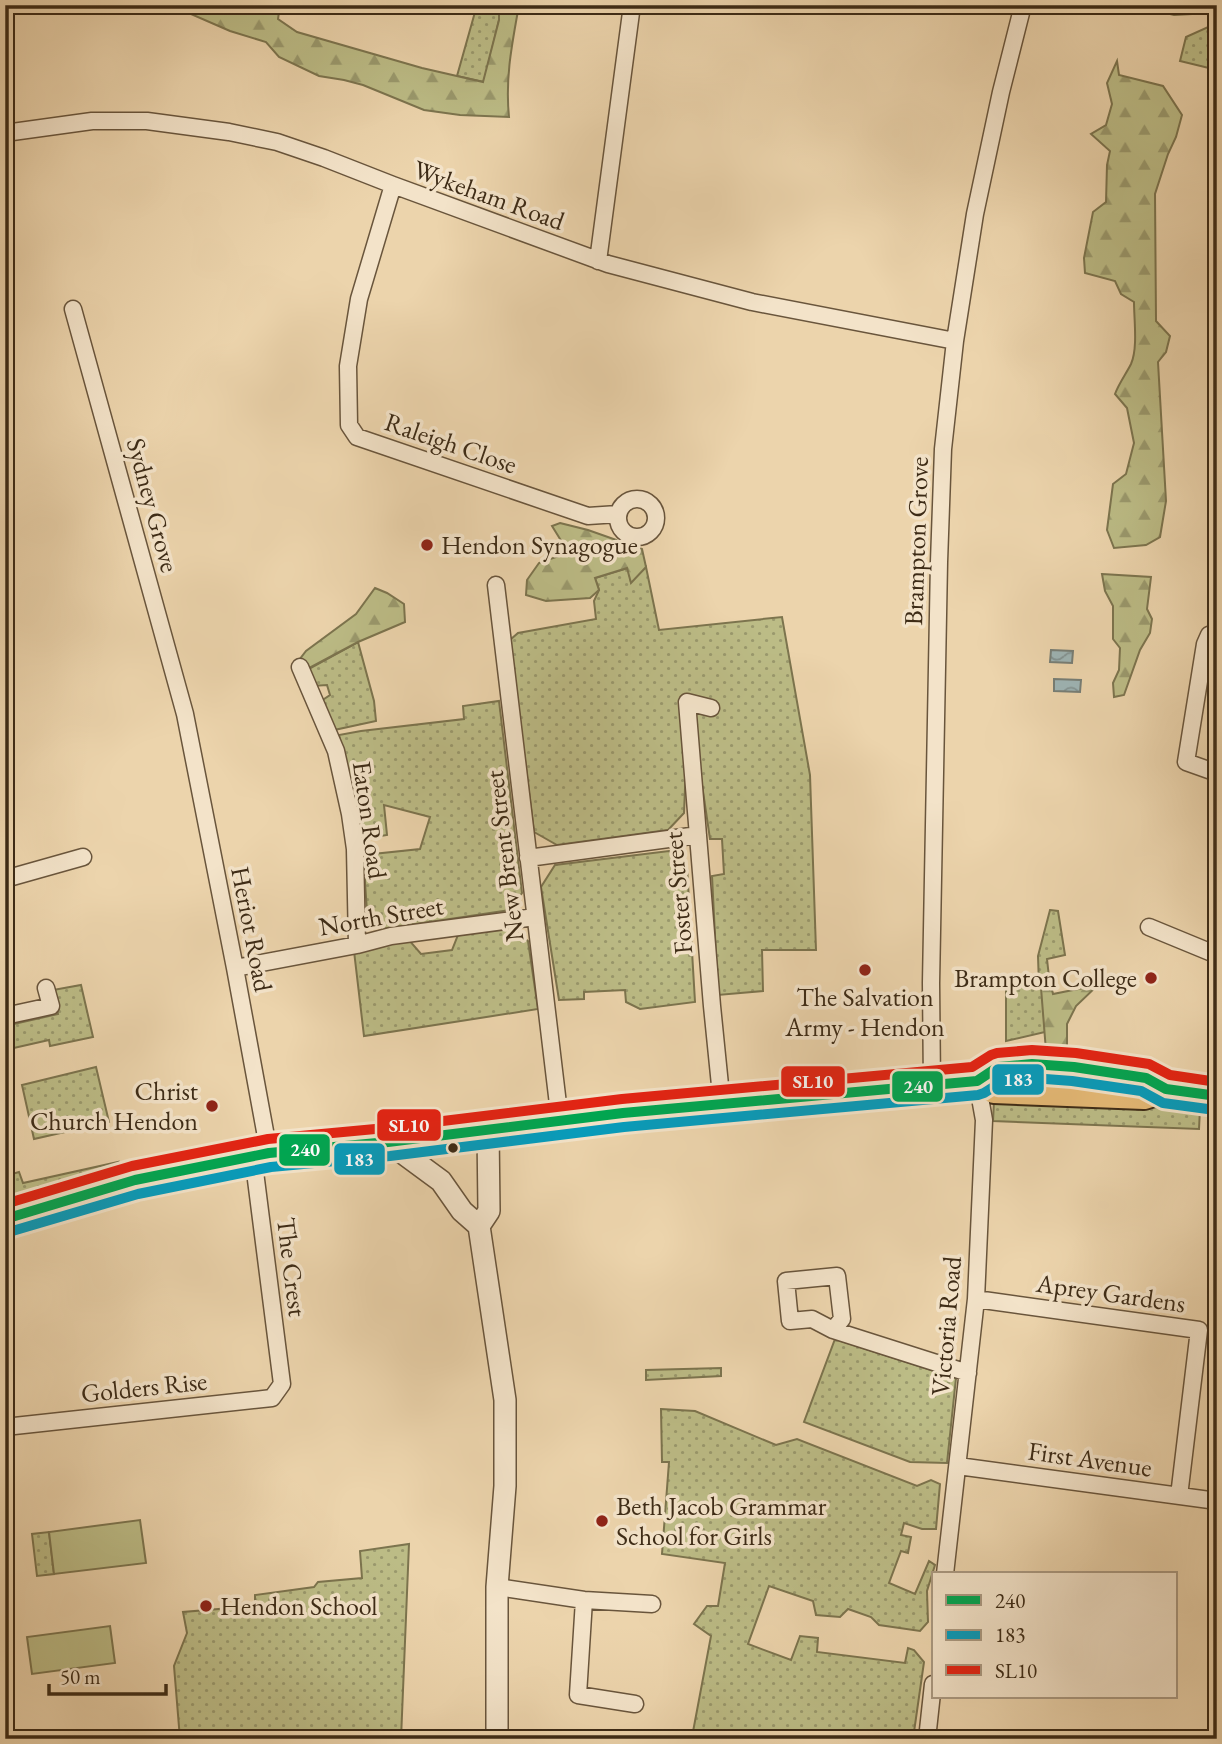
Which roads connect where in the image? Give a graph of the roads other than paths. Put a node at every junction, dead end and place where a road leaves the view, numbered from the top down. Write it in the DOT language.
graph roads {
  1 [pos="632,5"];
  2 [pos="1023,5"];
  3 [pos="5,133"];
  4 [pos="393,185"];
  5 [pos="598,261"];
  6 [pos="74,310"];
  7 [pos="955,341"];
  8 [pos="618,514"];
  9 [pos="496,585"];
  10 [pos="1213,635"];
  11 [pos="300,667"];
  12 [pos="711,708"];
  13 [pos="185,714"];
  14 [pos="1217,773"];
  15 [pos="698,835"];
  16 [pos="83,858"];
  17 [pos="528,859"];
  18 [pos="5,879"];
  19 [pos="535,917"];
  20 [pos="1149,927"];
  21 [pos="357,945"];
  22 [pos="1217,955"];
  23 [pos="235,968"];
  24 [pos="46,988"];
  25 [pos="5,1016"];
  26 [pos="977,1082"];
  27 [pos="932,1086"];
  28 [pos="1217,1096"];
  29 [pos="722,1105"];
  30 [pos="560,1121"];
  31 [pos="488,1130"];
  32 [pos="388,1142"];
  33 [pos="261,1155"];
  34 [pos="5,1219"];
  35 [pos="479,1226"];
  36 [pos="976,1299"];
  37 [pos="833,1329"];
  38 [pos="968,1373"];
  39 [pos="282,1384"];
  40 [pos="5,1427"];
  41 [pos="958,1466"];
  42 [pos="1179,1496"];
  43 [pos="1217,1500"];
  44 [pos="945,1572"];
  45 [pos="497,1587"];
  46 [pos="584,1600"];
  47 [pos="652,1604"];
  48 [pos="932,1693"];
  49 [pos="635,1704"];
  50 [pos="497,1739"];
  51 [pos="927,1739"];
  1 -- 5 [label="street"];
  2 -- 7 [label="street, Brampton Grove"];
  3 -- 4 [label="street, Wykeham Road"];
  4 -- 5 [label="street, Wykeham Road"];
  4 -- 8 [label="street, Raleigh Close"];
  5 -- 7 [label="street, Wykeham Road"];
  6 -- 13 [label="street, Sydney Grove"];
  7 -- 27 [label="street, Brampton Grove"];
  9 -- 17 [label="street, New Brent Street"];
  10 -- 14 [label="street"];
  11 -- 21 [label="street, Eaton Road"];
  12 -- 15 [label="street, Foster Street"];
  13 -- 23 [label="street, Heriot Road"];
  15 -- 17 [label="street"];
  15 -- 29 [label="street, Foster Street"];
  16 -- 18 [label="street"];
  17 -- 19 [label="street, New Brent Street"];
  19 -- 21 [label="street, North Street"];
  19 -- 30 [label="street, New Brent Street"];
  20 -- 22 [label="street"];
  21 -- 23 [label="street, North Street"];
  23 -- 33 [label="street, Heriot Road"];
  24 -- 25 [label="street"];
  26 -- 27 [label="main road"];
  26 -- 28 [label="main road"];
  26 -- 36 [label="street, Victoria Road"];
  27 -- 29 [label="main road"];
  29 -- 30 [label="main road"];
  30 -- 31 [label="main road"];
  31 -- 32 [label="main road"];
  31 -- 35 [label="street"];
  32 -- 33 [label="main road"];
  32 -- 35 [label="street"];
  33 -- 34 [label="main road"];
  33 -- 39 [label="street, The Crest"];
  35 -- 45 [label="street"];
  36 -- 38 [label="street, Victoria Road"];
  36 -- 42 [label="street, Aprey Gardens"];
  37 -- 38 [label="street"];
  38 -- 41 [label="street, Victoria Road"];
  39 -- 40 [label="street, Golders Rise"];
  41 -- 42 [label="street, First Avenue"];
  41 -- 44 [label="street, Victoria Road"];
  42 -- 43 [label="street, First Avenue"];
  45 -- 46 [label="street"];
  45 -- 50 [label="street"];
  46 -- 47 [label="street"];
  46 -- 49 [label="street"];
  48 -- 51 [label="street"];
}
